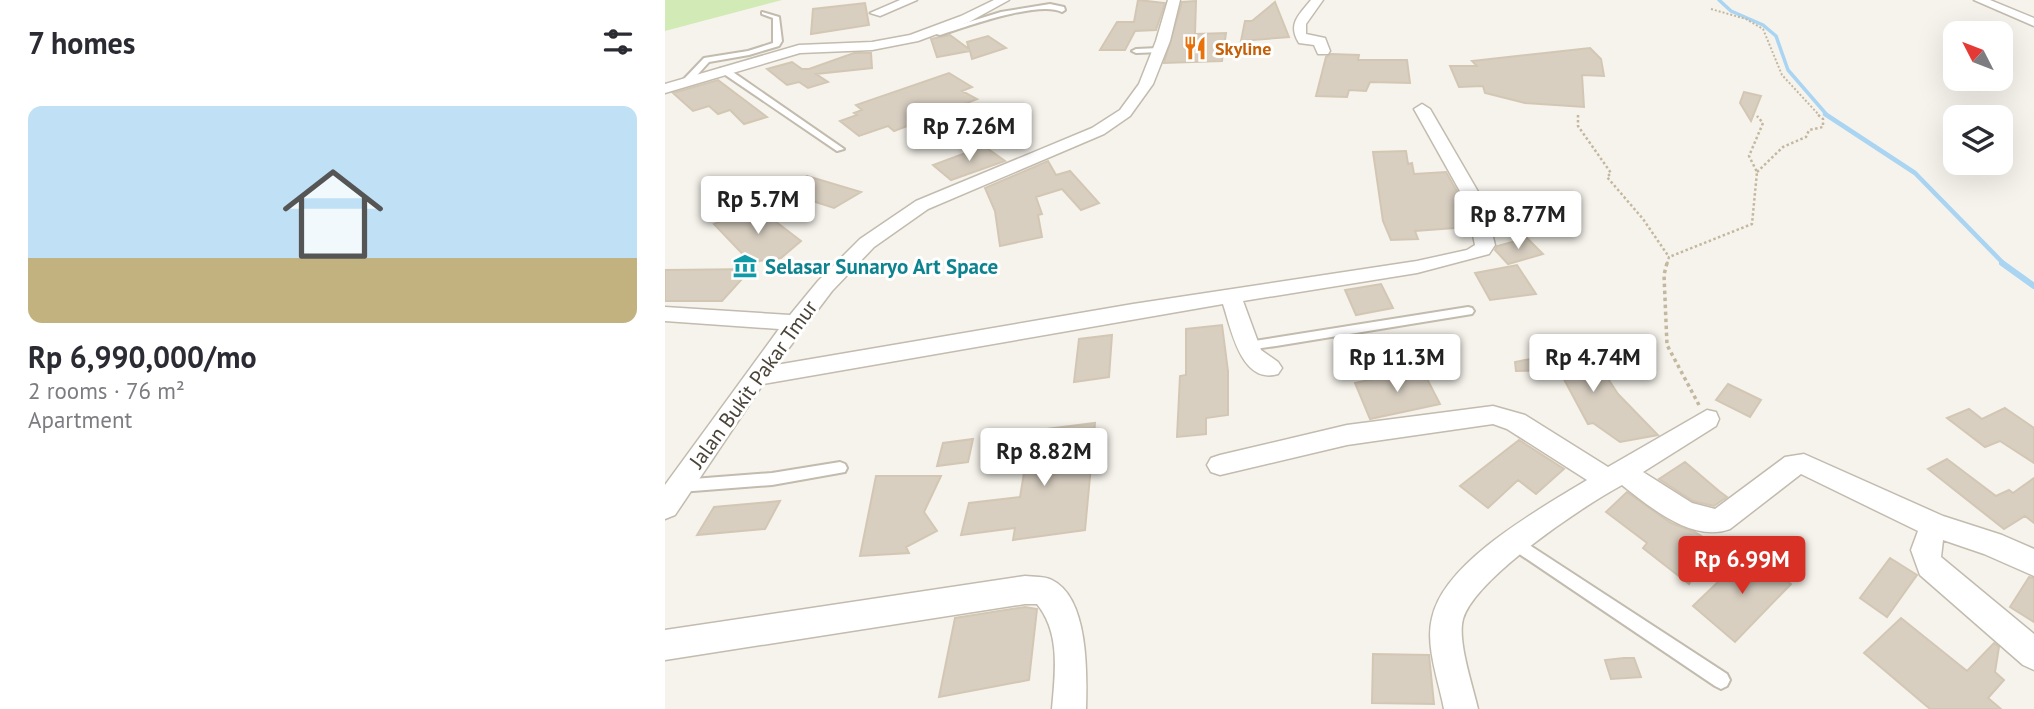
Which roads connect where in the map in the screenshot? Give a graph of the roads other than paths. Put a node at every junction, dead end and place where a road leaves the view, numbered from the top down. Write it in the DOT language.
graph roads {
  1 [pos="911,0"];
  2 [pos="1003,0"];
  3 [pos="1174,0"];
  4 [pos="1317,0"];
  5 [pos="1980,0"];
  6 [pos="1062,10"];
  7 [pos="764,13"];
  8 [pos="876,13"];
  9 [pos="2034,22"];
  10 [pos="937,30"];
  11 [pos="1136,51"];
  12 [pos="1323,51"];
  13 [pos="1157,57"];
  14 [pos="724,70"];
  15 [pos="687,81"];
  16 [pos="665,89"];
  17 [pos="1422,109"];
  18 [pos="840,149"];
  19 [pos="1231,295"];
  20 [pos="1468,311"];
  21 [pos="665,314"];
  22 [pos="795,323"];
  23 [pos="1248,346"];
  24 [pos="1270,368"];
  25 [pos="755,377"];
  26 [pos="1707,419"];
  27 [pos="1220,465"];
  28 [pos="840,468"];
  29 [pos="1615,476"];
  30 [pos="678,487"];
  31 [pos="665,507"];
  32 [pos="1936,526"];
  33 [pos="1513,542"];
  34 [pos="2034,562"];
  35 [pos="665,645"];
  36 [pos="2034,654"];
  37 [pos="1721,680"];
  38 [pos="1069,709"];
  39 [pos="1461,709"];
  1 -- 8 [label="street"];
  2 -- 10 [label="street"];
  3 -- 13 [label="street, Jalan Bukit Pakar Tmur"];
  4 -- 12 [label="street"];
  5 -- 9 [label="street"];
  6 -- 10 [label="lane"];
  7 -- 15 [label="lane"];
  10 -- 14 [label="street"];
  11 -- 13 [label="lane"];
  13 -- 22 [label="street, Jalan Bukit Pakar Tmur"];
  14 -- 15 [label="street"];
  14 -- 18 [label="lane"];
  15 -- 16 [label="street"];
  17 -- 19 [label="street"];
  19 -- 23 [label="street"];
  19 -- 25 [label="street"];
  20 -- 23 [label="lane"];
  21 -- 22 [label="street"];
  22 -- 25 [label="street, Jalan Bukit Pakar Tmur"];
  23 -- 24 [label="street"];
  25 -- 30 [label="street, Jalan Bukit Pakar Tmur"];
  26 -- 29 [label="street"];
  27 -- 29 [label="street"];
  28 -- 30 [label="lane"];
  29 -- 32 [label="street"];
  29 -- 33 [label="street"];
  30 -- 31 [label="street, Jalan Bukit Pakar Tmur"];
  32 -- 34 [label="street"];
  32 -- 36 [label="street"];
  33 -- 37 [label="lane"];
  33 -- 39 [label="street"];
  35 -- 38 [label="street"];
}
